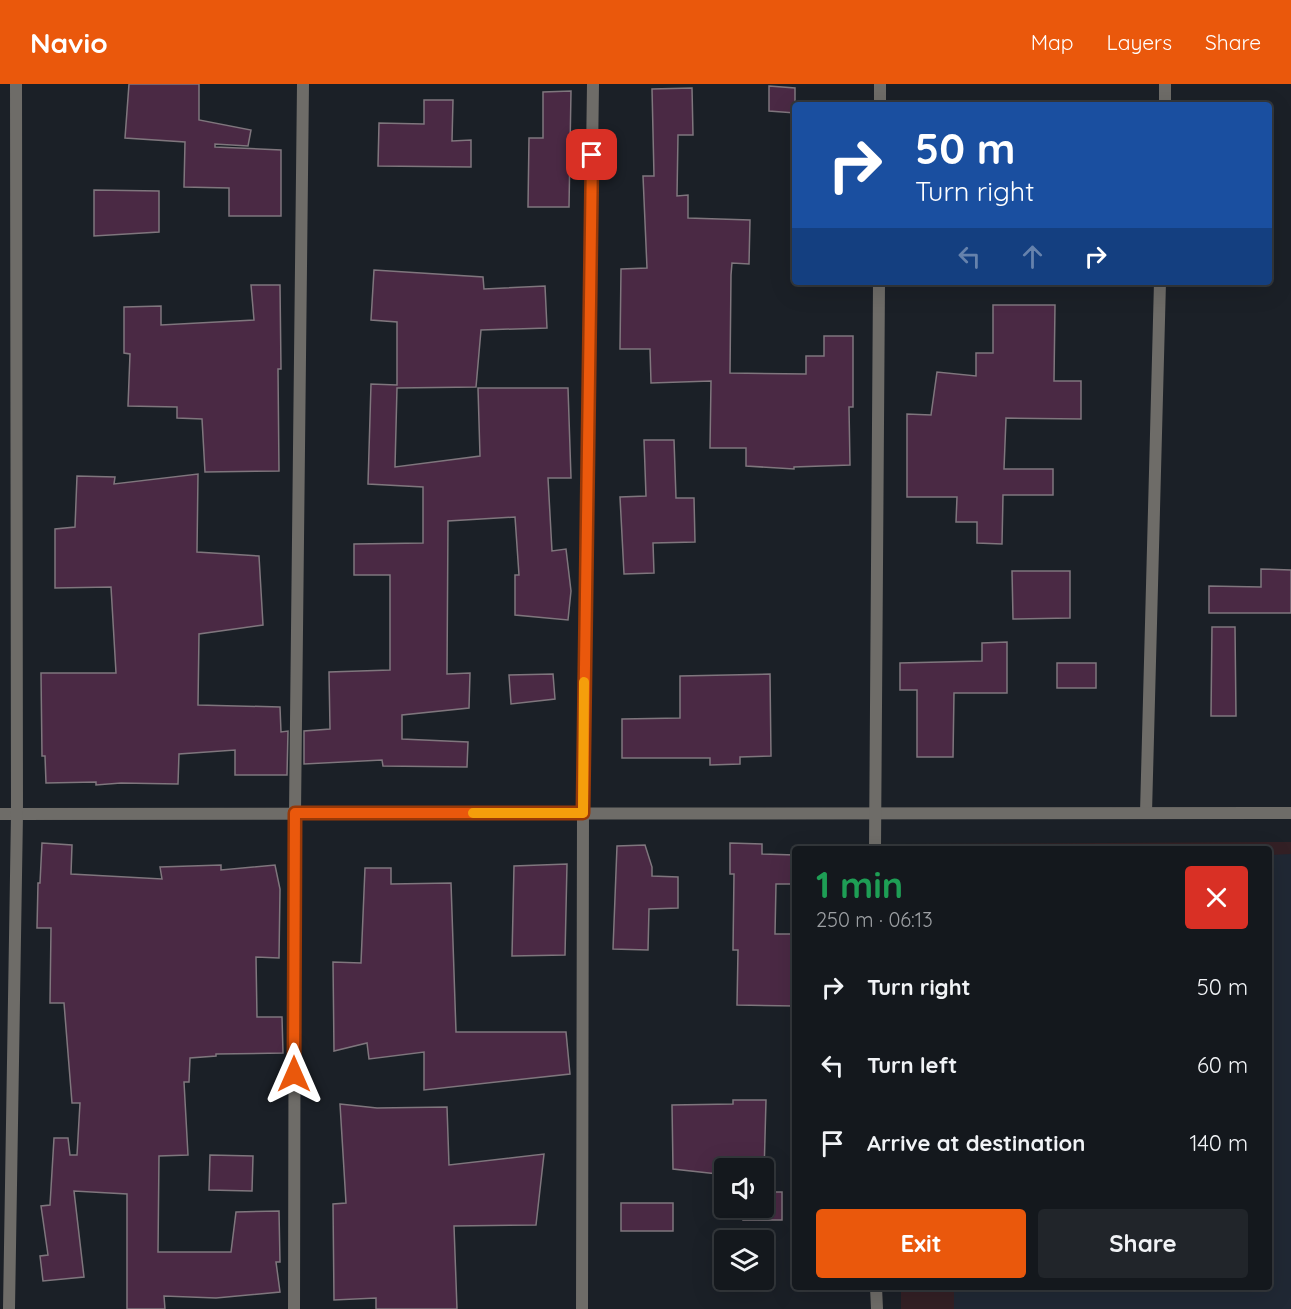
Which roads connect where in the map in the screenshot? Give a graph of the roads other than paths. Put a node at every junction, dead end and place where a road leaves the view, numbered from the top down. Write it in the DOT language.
graph roads {
  1 [pos="16,84"];
  2 [pos="303,84"];
  3 [pos="592,84"];
  4 [pos="880,84"];
  5 [pos="1165,84"];
  6 [pos="880,102"];
  7 [pos="1165,102"];
  8 [pos="879,285"];
  9 [pos="1160,285"];
  10 [pos="295,813"];
  11 [pos="583,813"];
  12 [pos="875,813"];
  13 [pos="1146,813"];
  14 [pos="1291,813"];
  15 [pos="0,814"];
  16 [pos="17,814"];
  17 [pos="875,846"];
  18 [pos="876,1290"];
  19 [pos="9,1309"];
  20 [pos="294,1309"];
  21 [pos="582,1309"];
  22 [pos="877,1309"];
  1 -- 16 [label="street"];
  2 -- 10 [label="street"];
  3 -- 11 [label="street"];
  4 -- 6 [label="street"];
  5 -- 7 [label="street"];
  8 -- 12 [label="street"];
  9 -- 13 [label="street"];
  10 -- 11 [label="street"];
  10 -- 16 [label="street"];
  10 -- 20 [label="street"];
  11 -- 12 [label="street"];
  11 -- 21 [label="street"];
  12 -- 13 [label="street"];
  12 -- 17 [label="street"];
  13 -- 14 [label="street"];
  15 -- 16 [label="street"];
  16 -- 19 [label="street"];
  18 -- 22 [label="street"];
}
